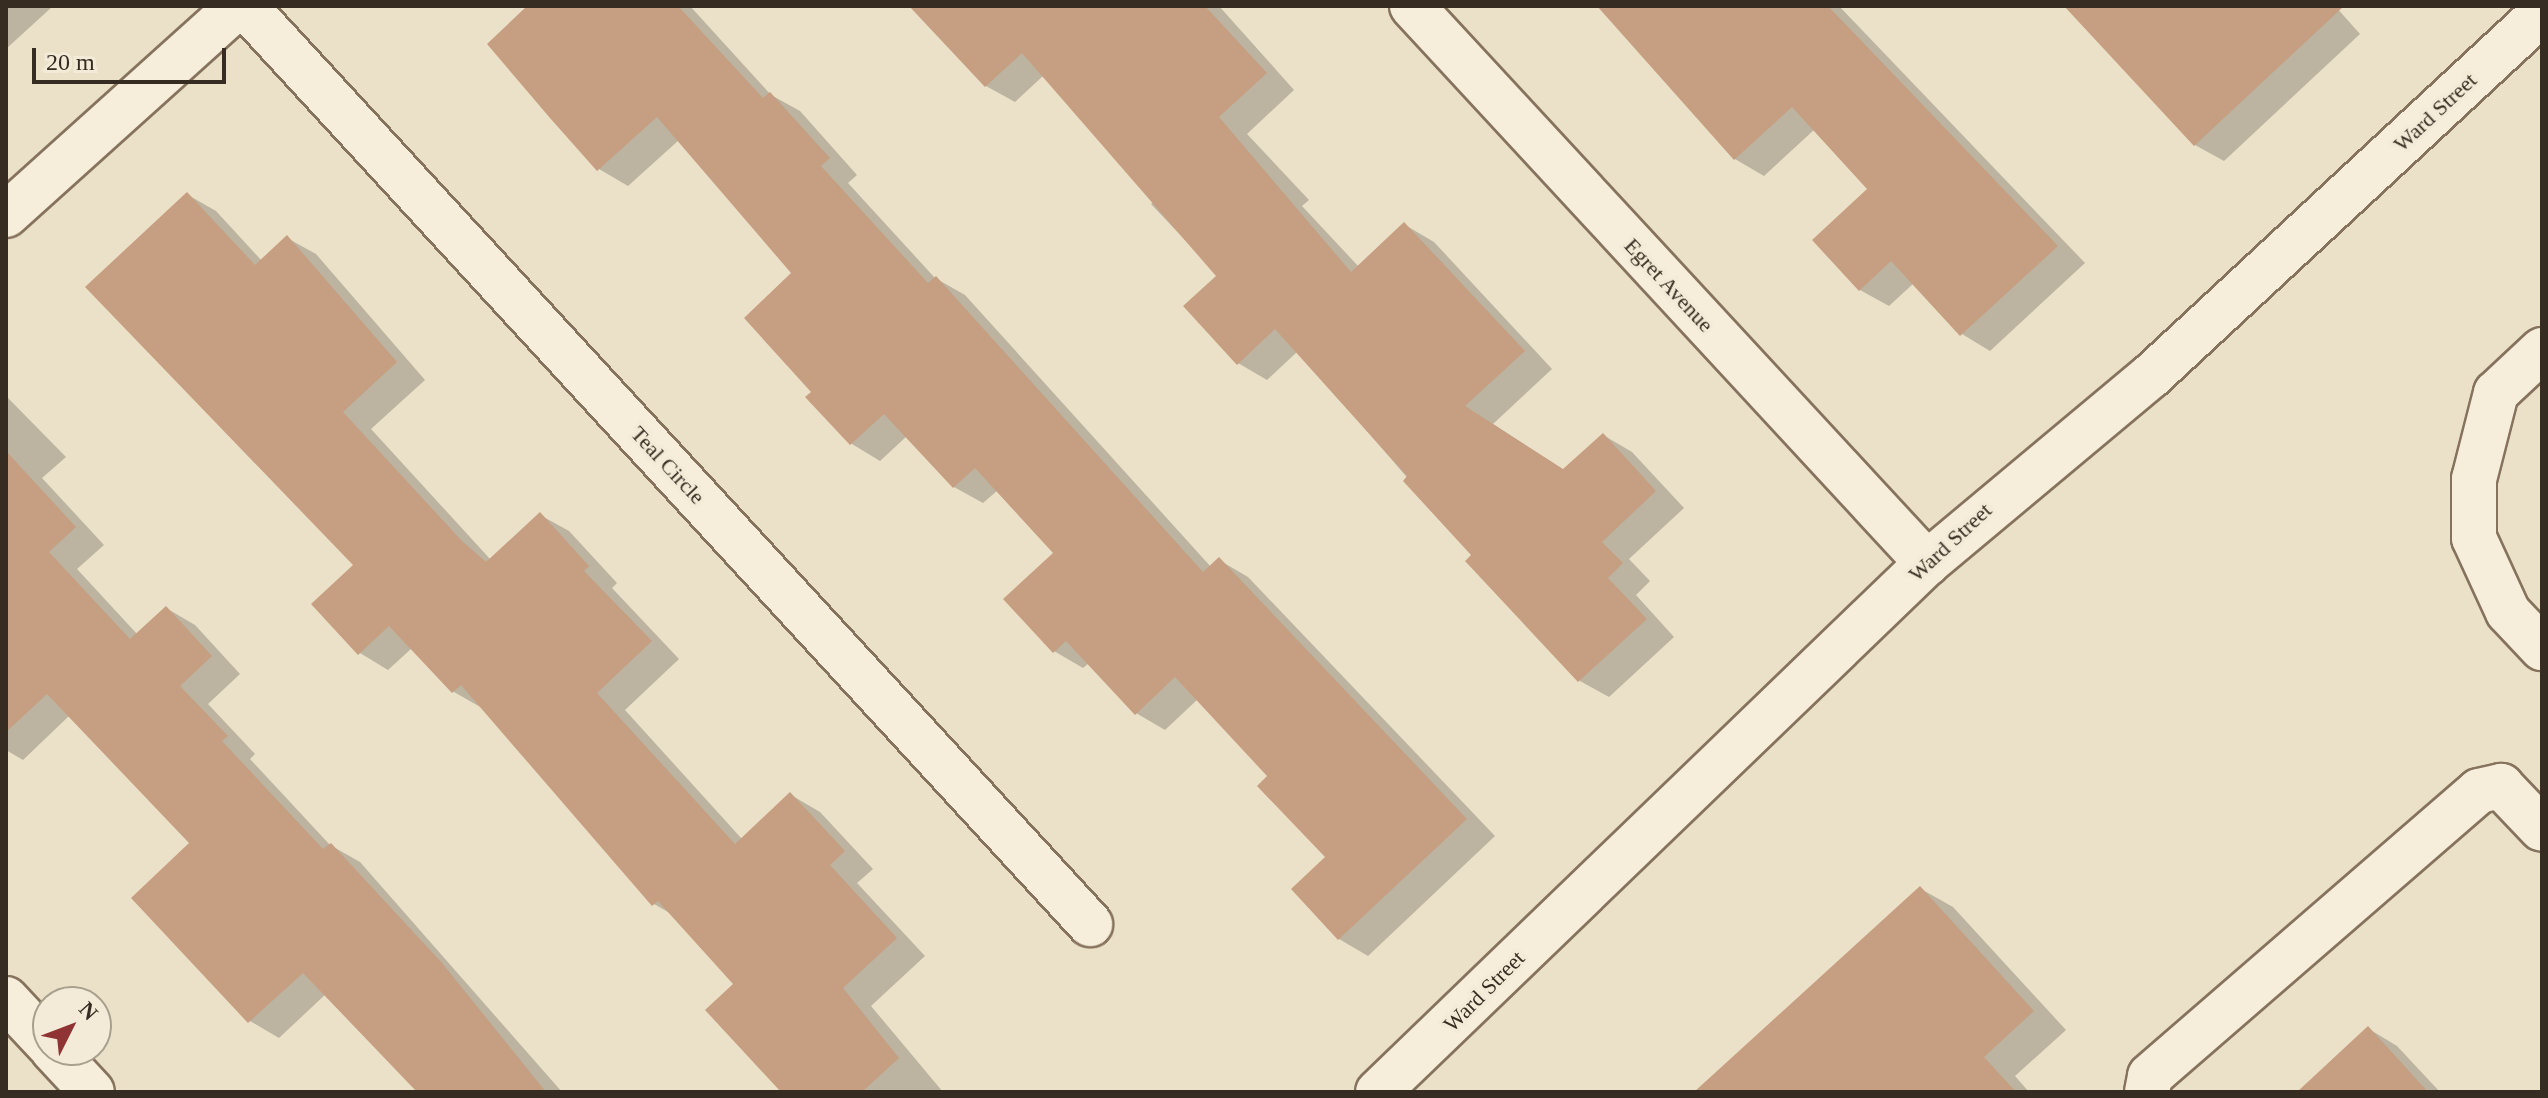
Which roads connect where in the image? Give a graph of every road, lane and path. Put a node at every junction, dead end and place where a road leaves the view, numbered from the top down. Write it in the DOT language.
graph roads {
  1 [pos="238,6"];
  2 [pos="245,6"];
  3 [pos="1412,6"];
  4 [pos="2542,13"];
  5 [pos="6,215"];
  6 [pos="2542,350"];
  7 [pos="1927,563"];
  8 [pos="2542,648"];
  9 [pos="2542,829"];
  10 [pos="1090,924"];
  11 [pos="6,999"];
  12 [pos="32,1027"];
  13 [pos="68,1066"];
  14 [pos="92,1092"];
  15 [pos="1378,1092"];
  16 [pos="2147,1092"];
  1 -- 5 [label="street"];
  2 -- 10 [label="street, Teal Circle"];
  3 -- 7 [label="street, Egret Avenue"];
  4 -- 7 [label="street, Ward Street"];
  6 -- 8 [label="street"];
  7 -- 15 [label="street, Ward Street"];
  9 -- 16 [label="street"];
  11 -- 12 [label="street"];
  13 -- 14 [label="street"];
}
